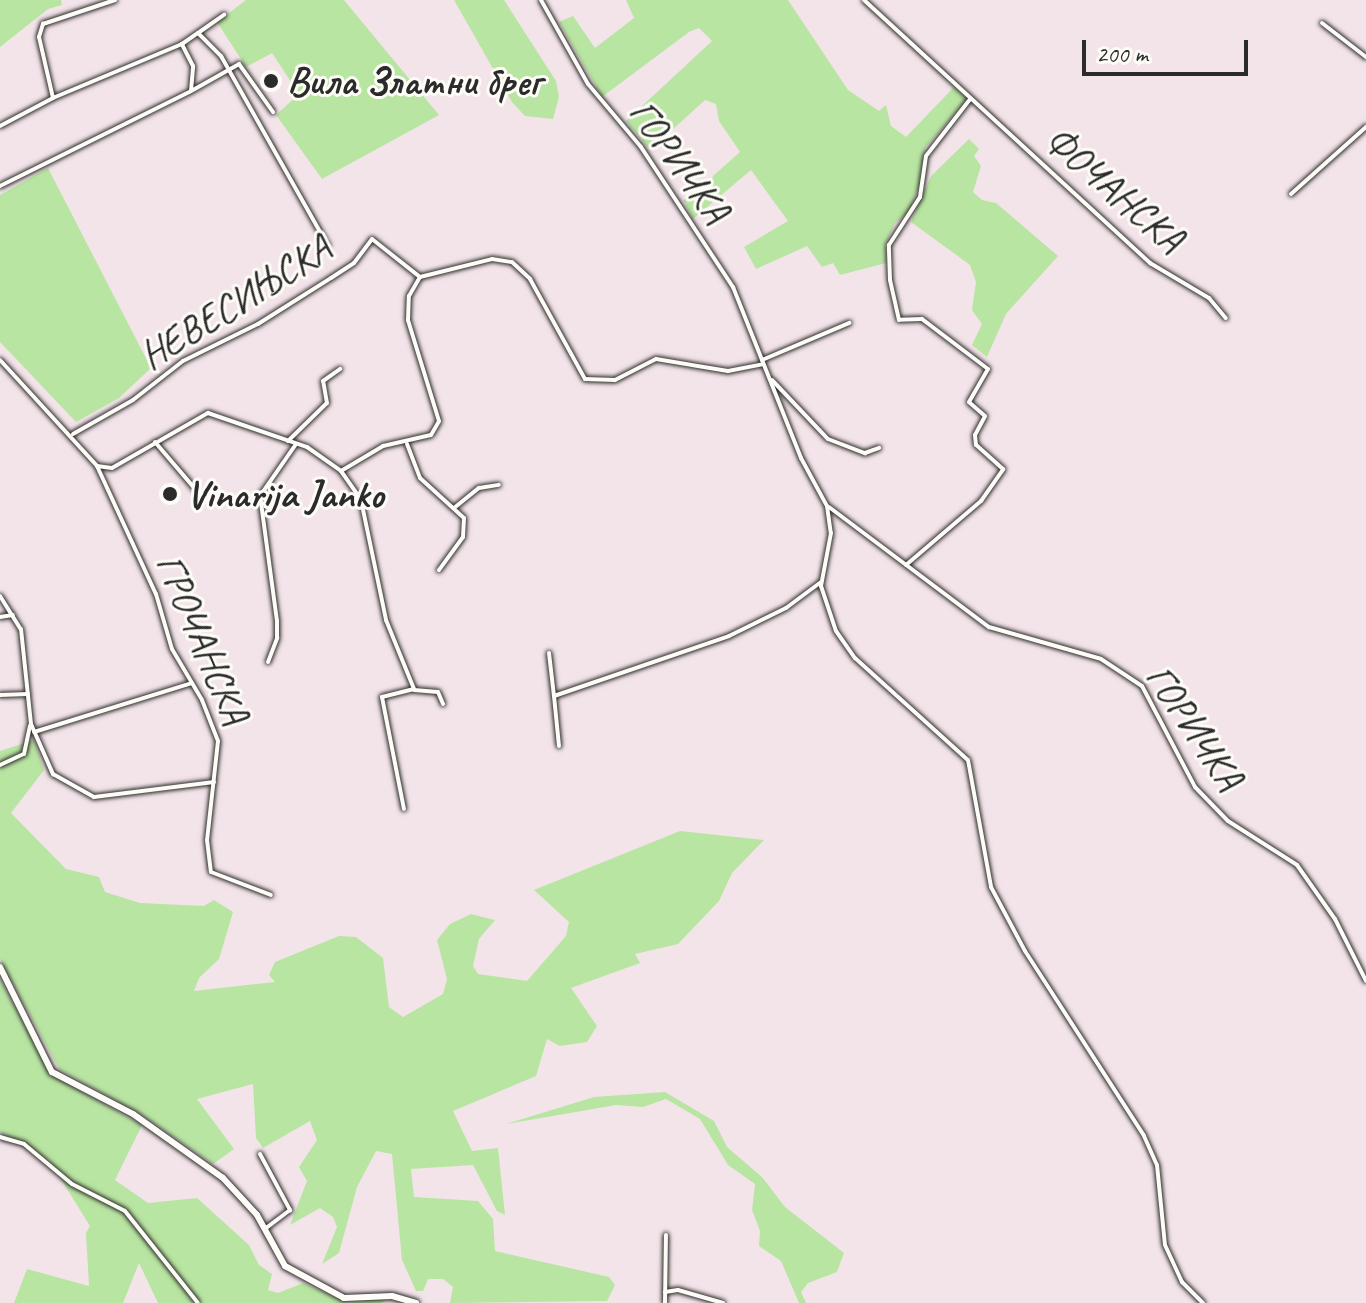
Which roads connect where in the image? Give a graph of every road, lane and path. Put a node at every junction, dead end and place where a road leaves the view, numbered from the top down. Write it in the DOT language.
graph roads {
  1 [pos="115,0"];
  2 [pos="541,0"];
  3 [pos="864,0"];
  4 [pos="96,3"];
  5 [pos="224,15"];
  6 [pos="1322,23"];
  7 [pos="198,33"];
  8 [pos="182,44"];
  9 [pos="1366,45"];
  10 [pos="1361,50"];
  11 [pos="1366,57"];
  12 [pos="229,69"];
  13 [pos="191,91"];
  14 [pos="53,98"];
  15 [pos="971,98"];
  16 [pos="273,112"];
  17 [pos="0,126"];
  18 [pos="1366,127"];
  19 [pos="0,186"];
  20 [pos="1291,194"];
  21 [pos="328,246"];
  22 [pos="420,277"];
  23 [pos="1226,318"];
  24 [pos="849,323"];
  25 [pos="0,360"];
  26 [pos="762,362"];
  27 [pos="340,369"];
  28 [pos="771,380"];
  29 [pos="73,434"];
  30 [pos="288,441"];
  31 [pos="155,442"];
  32 [pos="296,444"];
  33 [pos="407,444"];
  34 [pos="879,448"];
  35 [pos="97,466"];
  36 [pos="341,471"];
  37 [pos="499,485"];
  38 [pos="196,490"];
  39 [pos="827,506"];
  40 [pos="454,508"];
  41 [pos="906,565"];
  42 [pos="439,570"];
  43 [pos="821,582"];
  44 [pos="0,596"];
  45 [pos="14,615"];
  46 [pos="0,617"];
  47 [pos="549,653"];
  48 [pos="268,662"];
  49 [pos="192,683"];
  50 [pos="414,690"];
  51 [pos="28,694"];
  52 [pos="0,695"];
  53 [pos="554,696"];
  54 [pos="443,704"];
  55 [pos="31,720"];
  56 [pos="34,732"];
  57 [pos="559,746"];
  58 [pos="0,765"];
  59 [pos="214,782"];
  60 [pos="404,809"];
  61 [pos="271,895"];
  62 [pos="0,967"];
  63 [pos="1366,981"];
  64 [pos="0,1137"];
  65 [pos="260,1154"];
  66 [pos="264,1230"];
  67 [pos="666,1235"];
  68 [pos="665,1292"];
  69 [pos="198,1303"];
  70 [pos="416,1303"];
  71 [pos="665,1303"];
  72 [pos="723,1303"];
  73 [pos="1203,1303"];
  1 -- 4 [label="street"];
  2 -- 26 [label="street, ГОРИЧКА"];
  3 -- 15 [label="street, ФОЧАНСКА"];
  4 -- 14 [label="street"];
  5 -- 7 [label="street"];
  6 -- 10 [label="street"];
  7 -- 8 [label="street"];
  7 -- 12 [label="street"];
  8 -- 13 [label="street"];
  8 -- 14 [label="street"];
  9 -- 10 [label="street"];
  10 -- 11 [label="street"];
  12 -- 13 [label="street"];
  12 -- 16 [label="street"];
  12 -- 21 [label="street"];
  13 -- 19 [label="street"];
  14 -- 17 [label="street"];
  15 -- 23 [label="street, ФОЧАНСКА"];
  15 -- 41 [label="street"];
  18 -- 20 [label="street"];
  22 -- 26 [label="street"];
  22 -- 29 [label="street, НЕВЕСИЊСКА"];
  22 -- 33 [label="street"];
  24 -- 26 [label="street"];
  25 -- 29 [label="street, ГРОЧАНСКА"];
  26 -- 28 [label="street, ГОРИЧКА"];
  27 -- 30 [label="street"];
  28 -- 34 [label="street, ГОРИЧКА"];
  28 -- 39 [label="street, ГОРИЧКА"];
  29 -- 35 [label="street, ГРОЧАНСКА"];
  30 -- 31 [label="street"];
  30 -- 32 [label="street"];
  31 -- 35 [label="street"];
  31 -- 38 [label="street"];
  32 -- 36 [label="street"];
  32 -- 48 [label="street"];
  33 -- 36 [label="street"];
  33 -- 40 [label="street"];
  35 -- 49 [label="street, ГРОЧАНСКА"];
  36 -- 50 [label="street"];
  37 -- 40 [label="street"];
  39 -- 41 [label="street, ГОРИЧКА"];
  39 -- 43 [label="street, ГОРИЧКА"];
  40 -- 42 [label="street"];
  41 -- 63 [label="street, ГОРИЧКА"];
  43 -- 53 [label="street"];
  43 -- 73 [label="street, ГОРИЧКА"];
  44 -- 45 [label="street"];
  45 -- 46 [label="street"];
  45 -- 51 [label="street"];
  47 -- 53 [label="street"];
  49 -- 56 [label="street"];
  49 -- 59 [label="street, ГРОЧАНСКА"];
  50 -- 54 [label="street"];
  50 -- 60 [label="street"];
  51 -- 52 [label="street"];
  51 -- 55 [label="street"];
  53 -- 57 [label="street"];
  55 -- 56 [label="street"];
  55 -- 58 [label="street"];
  56 -- 59 [label="street"];
  59 -- 61 [label="street, ГРОЧАНСКА"];
  62 -- 66 [label="street"];
  64 -- 69 [label="street"];
  65 -- 66 [label="street"];
  66 -- 70 [label="street"];
  67 -- 68 [label="street"];
  68 -- 71 [label="street"];
  68 -- 72 [label="street"];
}
